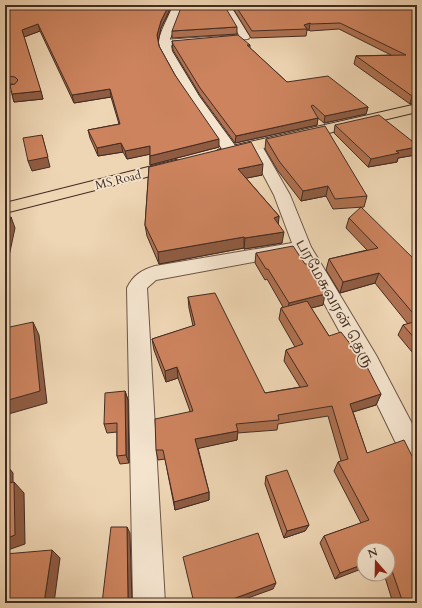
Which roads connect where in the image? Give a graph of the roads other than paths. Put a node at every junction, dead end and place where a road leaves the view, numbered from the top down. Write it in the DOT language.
graph roads {
  1 [pos="178,5"];
  2 [pos="226,5"];
  3 [pos="164,43"];
  4 [pos="417,108"];
  5 [pos="255,146"];
  6 [pos="231,151"];
  7 [pos="5,208"];
  8 [pos="302,247"];
  9 [pos="417,459"];
  10 [pos="149,603"];
  1 -- 3 [label="street"];
  2 -- 3 [label="street"];
  3 -- 6 [label="street"];
  4 -- 5 [label="highway, MS Road"];
  5 -- 6 [label="highway, MS Road"];
  5 -- 8 [label="street, பரமேசுவரன் தெரு"];
  6 -- 7 [label="highway, MS Road"];
  8 -- 9 [label="street, பரமேசுவரன் தெரு"];
  8 -- 10 [label="street"];
}
